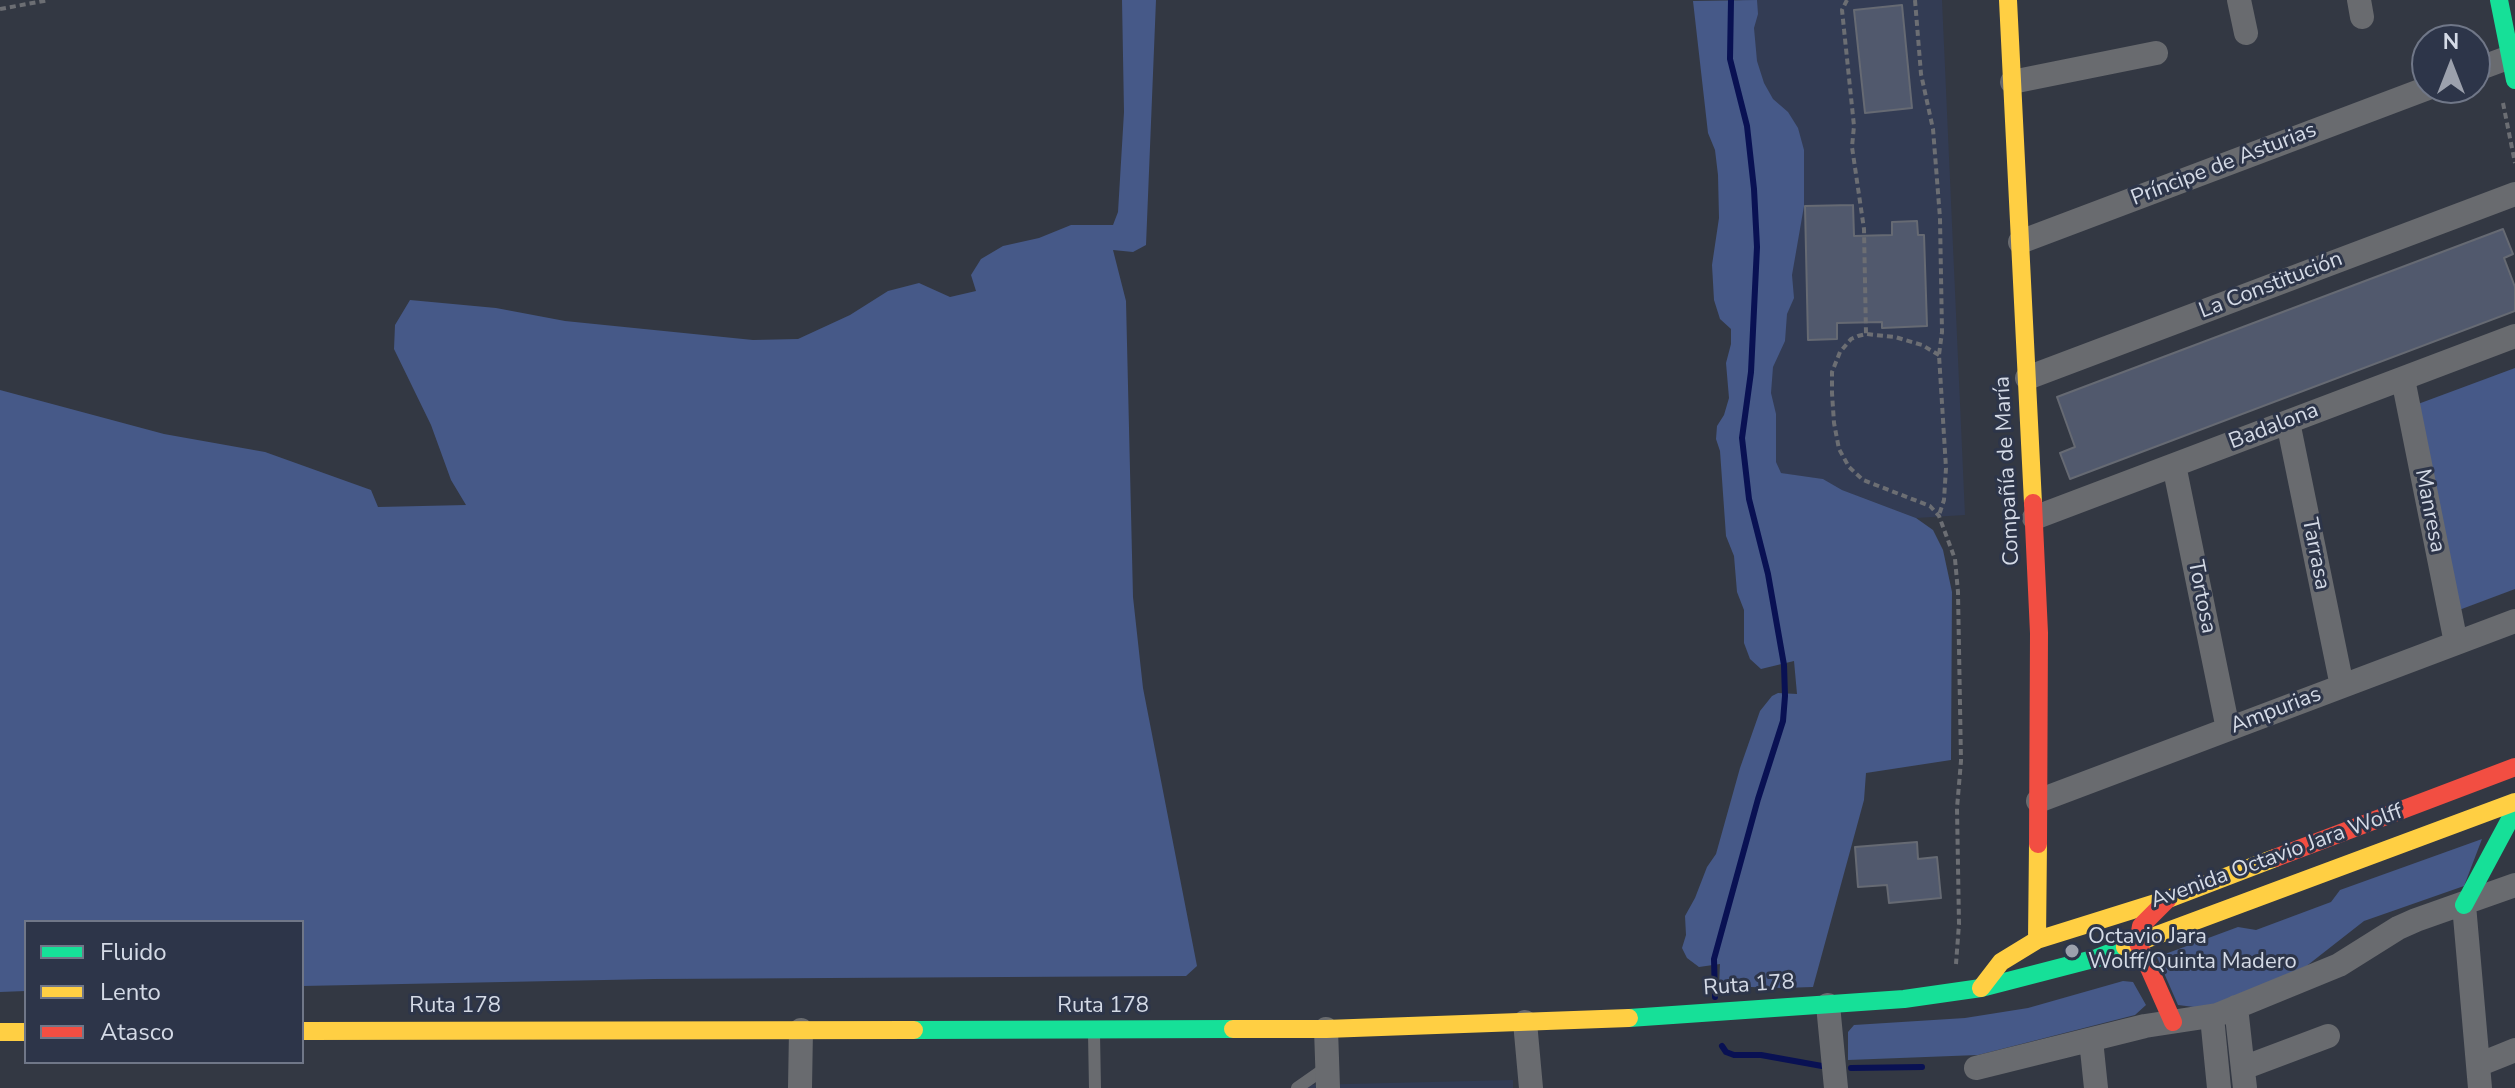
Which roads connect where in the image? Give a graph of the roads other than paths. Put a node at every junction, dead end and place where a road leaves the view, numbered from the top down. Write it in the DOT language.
graph roads {
  1 [pos="2008,0"];
  2 [pos="2239,0"];
  3 [pos="2499,0"];
  4 [pos="2246,33"];
  5 [pos="2156,53"];
  6 [pos="2513,68"];
  7 [pos="2491,69"];
  8 [pos="2012,82"];
  9 [pos="2411,94"];
  10 [pos="2515,194"];
  11 [pos="2020,242"];
  12 [pos="2515,336"];
  13 [pos="2027,378"];
  14 [pos="2403,379"];
  15 [pos="2288,422"];
  16 [pos="2174,465"];
  17 [pos="2034,518"];
  18 [pos="2515,621"];
  19 [pos="2456,643"];
  20 [pos="2342,686"];
  21 [pos="2228,729"];
  22 [pos="2515,767"];
  23 [pos="2038,801"];
  24 [pos="2515,802"];
  25 [pos="2515,810"];
  26 [pos="2515,885"];
  27 [pos="2168,899"];
  28 [pos="2464,905"];
  29 [pos="2037,940"];
  30 [pos="2138,943"];
  31 [pos="1981,988"];
  32 [pos="1904,999"];
  33 [pos="1828,1005"];
  34 [pos="2236,1007"];
  35 [pos="2212,1017"];
  36 [pos="1525,1022"];
  37 [pos="2173,1022"];
  38 [pos="1326,1029"];
  39 [pos="801,1030"];
  40 [pos="304,1031"];
  41 [pos="1093,1031"];
  42 [pos="0,1032"];
  43 [pos="24,1032"];
  44 [pos="2328,1036"];
  45 [pos="2091,1040"];
  46 [pos="2515,1050"];
  47 [pos="1976,1068"];
  48 [pos="2479,1076"];
  49 [pos="1328,1077"];
  50 [pos="2244,1078"];
  51 [pos="800,1088"];
  52 [pos="1095,1088"];
  53 [pos="1297,1088"];
  54 [pos="1531,1088"];
  55 [pos="1836,1088"];
  56 [pos="2096,1088"];
  57 [pos="2219,1088"];
  1 -- 8 [label="main road, Compañía de María"];
  2 -- 4 [label="street"];
  3 -- 6 [label="main road"];
  5 -- 8 [label="street"];
  6 -- 7 [label="street"];
  8 -- 11 [label="main road, Compañía de María"];
  9 -- 11 [label="street, Príncipe de Asturias"];
  10 -- 13 [label="street, La Constitución"];
  11 -- 13 [label="main road, Compañía de María"];
  12 -- 14 [label="street, Badalona"];
  13 -- 17 [label="main road, Compañía de María"];
  14 -- 15 [label="street, Badalona"];
  14 -- 19 [label="street, Manresa"];
  15 -- 16 [label="street, Badalona"];
  15 -- 20 [label="street, Tarrasa"];
  16 -- 17 [label="street, Badalona"];
  16 -- 21 [label="street, Tortosa"];
  17 -- 23 [label="main road, Compañía de María"];
  18 -- 19 [label="street, Ampurias"];
  19 -- 20 [label="street, Ampurias"];
  20 -- 21 [label="street, Ampurias"];
  21 -- 23 [label="street, Ampurias"];
  22 -- 27 [label="main road, Avenida Octavio Jara Wolff"];
  23 -- 29 [label="main road, Compañía de María"];
  24 -- 30 [label="main road, Avenida Octavio Jara Wolff"];
  25 -- 28 [label="main road"];
  26 -- 28 [label="street"];
  27 -- 29 [label="main road, Avenida Octavio Jara Wolff"];
  27 -- 30 [label="main road"];
  28 -- 34 [label="street"];
  28 -- 48 [label="street"];
  29 -- 31 [label="main road, Avenida Octavio Jara Wolff"];
  30 -- 31 [label="main road, Avenida Octavio Jara Wolff"];
  30 -- 37 [label="main road"];
  31 -- 32 [label="main road, Avenida Octavio Jara Wolff"];
  32 -- 33 [label="main road, Ruta 178"];
  33 -- 36 [label="main road, Ruta 178"];
  33 -- 55 [label="street"];
  34 -- 35 [label="street"];
  34 -- 50 [label="street"];
  35 -- 37 [label="street"];
  35 -- 57 [label="street"];
  36 -- 38 [label="main road, Ruta 178"];
  36 -- 54 [label="street"];
  37 -- 45 [label="street"];
  38 -- 41 [label="main road, Ruta 178"];
  38 -- 49 [label="street"];
  39 -- 40 [label="main road, Ruta 178"];
  39 -- 41 [label="main road, Ruta 178"];
  39 -- 51 [label="street"];
  41 -- 52 [label="lane"];
  42 -- 43 [label="main road"];
  44 -- 50 [label="street"];
  45 -- 47 [label="street"];
  45 -- 56 [label="street"];
  46 -- 48 [label="street"];
  49 -- 53 [label="lane"];
}
